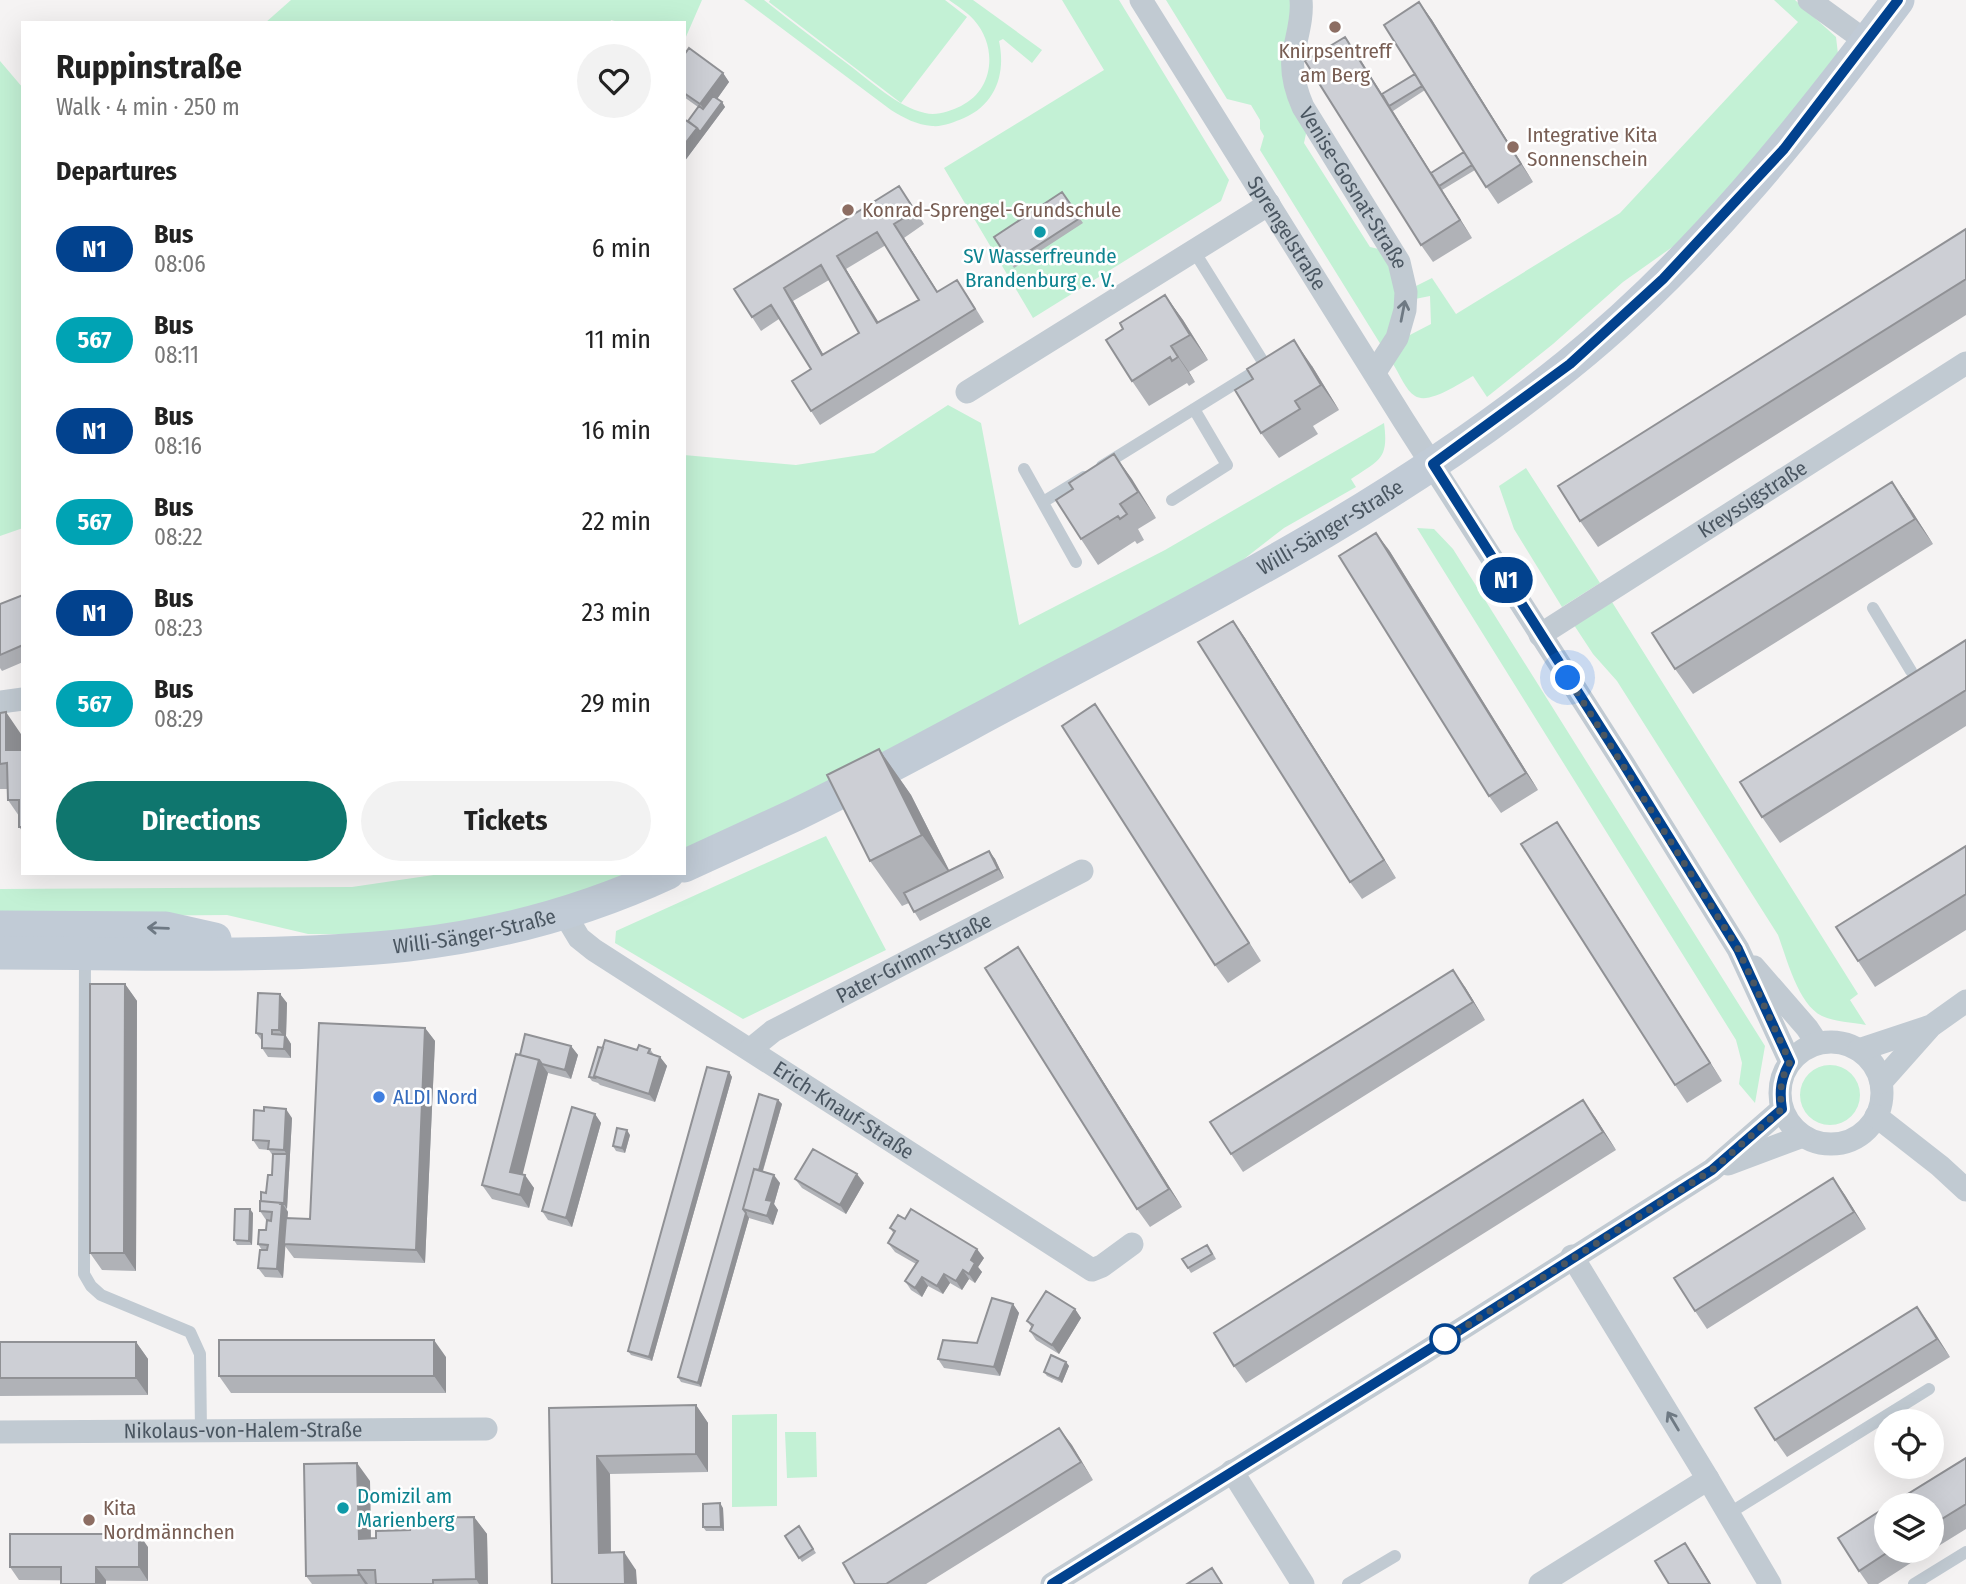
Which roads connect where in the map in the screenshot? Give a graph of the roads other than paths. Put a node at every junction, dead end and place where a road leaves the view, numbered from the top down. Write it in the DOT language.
graph roads {
  1 [pos="1141,0"];
  2 [pos="1301,0"];
  3 [pos="1809,0"];
  4 [pos="1898,0"];
  5 [pos="1867,42"];
  6 [pos="1269,204"];
  7 [pos="1194,251"];
  8 [pos="1966,363"];
  9 [pos="1375,373"];
  10 [pos="967,392"];
  11 [pos="1194,409"];
  12 [pos="1433,464"];
  13 [pos="1024,469"];
  14 [pos="1172,500"];
  15 [pos="1043,502"];
  16 [pos="1076,562"];
  17 [pos="1873,608"];
  18 [pos="1541,635"];
  19 [pos="1911,671"];
  20 [pos="21,699"];
  21 [pos="0,702"];
  22 [pos="686,865"];
  23 [pos="1082,871"];
  24 [pos="663,875"];
  25 [pos="564,913"];
  26 [pos="0,927"];
  27 [pos="1738,949"];
  28 [pos="272,952"];
  29 [pos="0,953"];
  30 [pos="85,953"];
  31 [pos="1966,1001"];
  32 [pos="1931,1026"];
  33 [pos="1817,1043"];
  34 [pos="751,1049"];
  35 [pos="1859,1050"];
  36 [pos="1790,1062"];
  37 [pos="1881,1082"];
  38 [pos="1782,1109"];
  39 [pos="1876,1116"];
  40 [pos="1804,1136"];
  41 [pos="1712,1170"];
  42 [pos="1966,1190"];
  43 [pos="1132,1244"];
  44 [pos="1572,1256"];
  45 [pos="1929,1389"];
  46 [pos="486,1429"];
  47 [pos="201,1431"];
  48 [pos="0,1432"];
  49 [pos="1232,1471"];
  50 [pos="1708,1479"];
  51 [pos="1728,1514"];
  52 [pos="1966,1552"];
  53 [pos="1395,1556"];
  54 [pos="1052,1584"];
  55 [pos="1303,1584"];
  56 [pos="1348,1584"];
  57 [pos="1540,1584"];
  58 [pos="1770,1584"];
  59 [pos="1914,1584"];
  1 -- 6 [label="street, Sprengelstraße"];
  9 -- 2 [label="street, Venise-Gosnat-Straße, one-way"];
  3 -- 5 [label="street"];
  4 -- 5 [label="main road, Willi-Sänger-Straße"];
  5 -- 12 [label="main road, Willi-Sänger-Straße"];
  6 -- 7 [label="street"];
  6 -- 9 [label="street, Sprengelstraße"];
  7 -- 10 [label="street"];
  7 -- 11 [label="lane"];
  8 -- 18 [label="street, Kreyssigstraße"];
  9 -- 12 [label="street, Sprengelstraße"];
  11 -- 14 [label="lane"];
  11 -- 15 [label="lane"];
  12 -- 18 [label="street, Sprengelstraße"];
  12 -- 22 [label="main road, Willi-Sänger-Straße"];
  13 -- 15 [label="lane"];
  15 -- 16 [label="lane"];
  17 -- 19 [label="lane"];
  18 -- 27 [label="street, Sprengelstraße"];
  20 -- 21 [label="street"];
  23 -- 34 [label="street, Pater-Grimm-Straße"];
  24 -- 25 [label="main road, Willi-Sänger-Straße"];
  25 -- 28 [label="main road, Willi-Sänger-Straße"];
  25 -- 34 [label="street, Erich-Knauf-Straße"];
  28 -- 26 [label="main road, Willi-Sänger-Straße, one-way"];
  27 -- 33 [label="street"];
  27 -- 36 [label="street"];
  28 -- 30 [label="main road, Willi-Sänger-Straße"];
  29 -- 30 [label="main road, Willi-Sänger-Straße"];
  30 -- 47 [label="lane"];
  31 -- 32 [label="street"];
  32 -- 35 [label="street"];
  32 -- 37 [label="street"];
  33 -- 35 [label="street"];
  33 -- 36 [label="street"];
  34 -- 43 [label="street, Erich-Knauf-Straße"];
  35 -- 37 [label="street"];
  36 -- 38 [label="street"];
  37 -- 39 [label="street"];
  38 -- 40 [label="street"];
  38 -- 41 [label="street"];
  39 -- 40 [label="street"];
  39 -- 42 [label="street"];
  40 -- 41 [label="street"];
  41 -- 44 [label="street"];
  44 -- 49 [label="street"];
  50 -- 44 [label="street, one-way"];
  45 -- 51 [label="lane"];
  46 -- 47 [label="street, Nikolaus-von-Halem-Straße"];
  47 -- 48 [label="street, Nikolaus-von-Halem-Straße"];
  49 -- 54 [label="street"];
  49 -- 55 [label="street"];
  50 -- 51 [label="street"];
  50 -- 57 [label="street"];
  51 -- 58 [label="street"];
  52 -- 59 [label="lane"];
  53 -- 56 [label="lane"];
}
